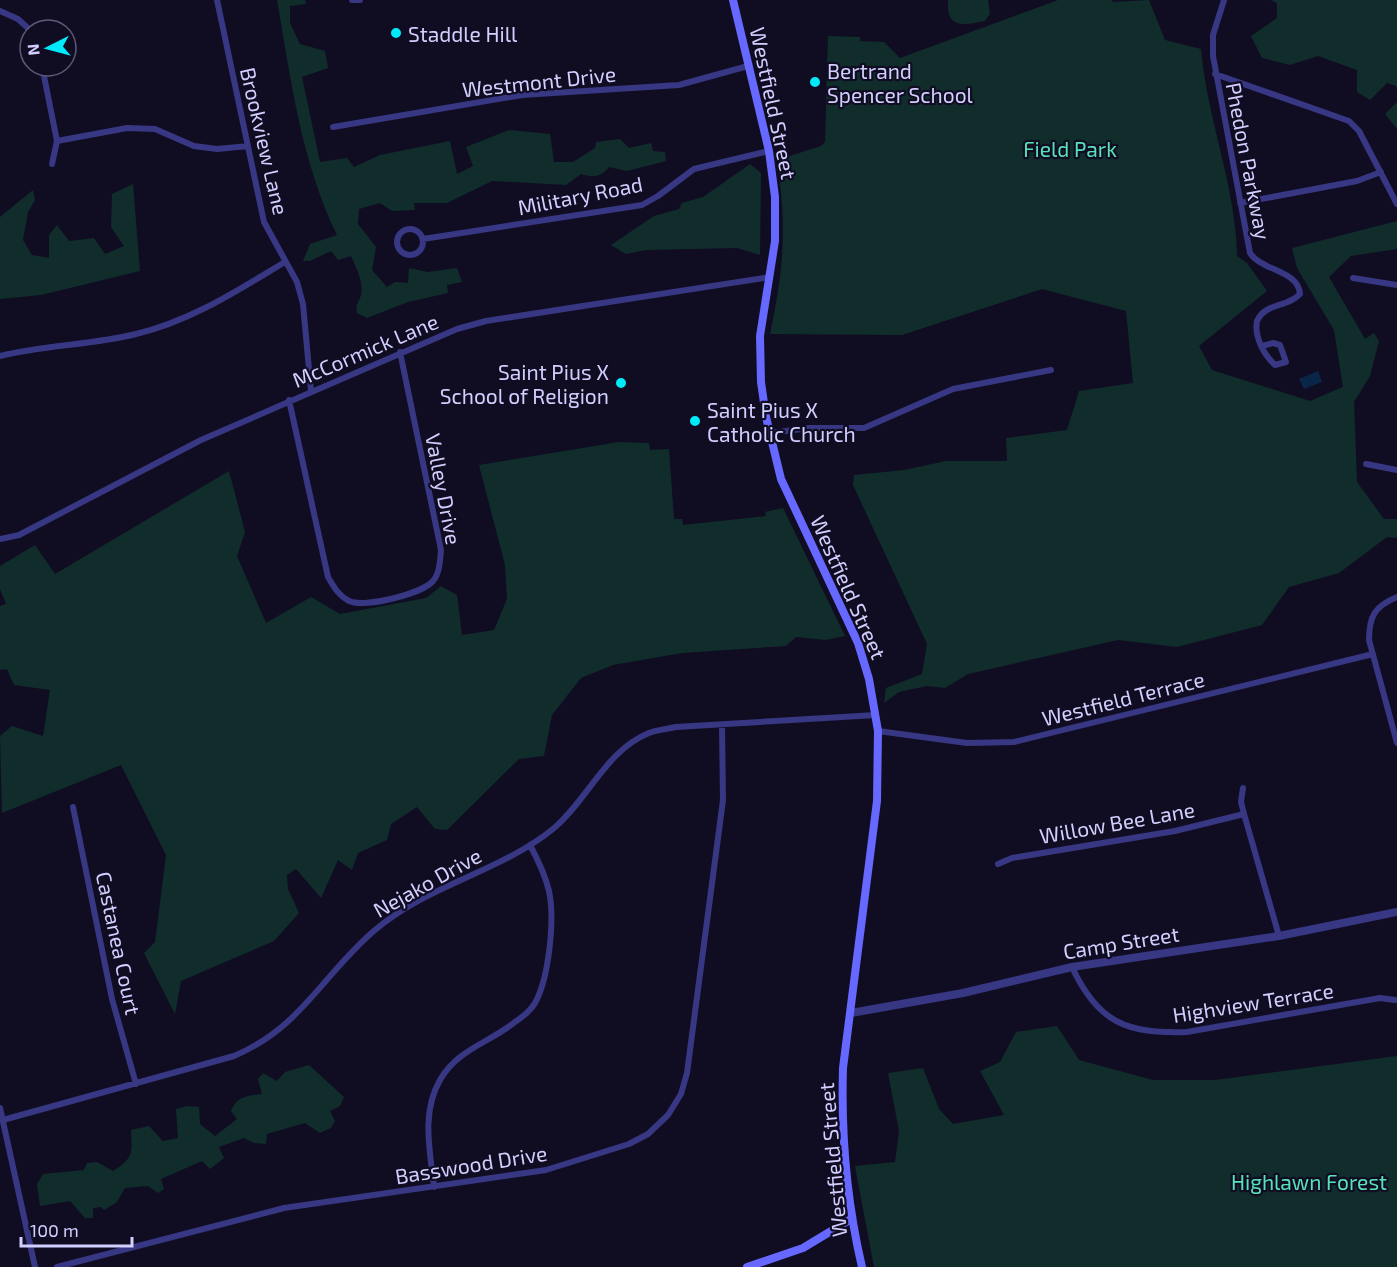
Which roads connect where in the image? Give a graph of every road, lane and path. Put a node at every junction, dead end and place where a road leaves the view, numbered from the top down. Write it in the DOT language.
graph roads {
  1 [pos="217,0"];
  2 [pos="352,0"];
  3 [pos="360,0"];
  4 [pos="733,0"];
  5 [pos="1224,0"];
  6 [pos="0,11"];
  7 [pos="18,19"];
  8 [pos="748,66"];
  9 [pos="1215,74"];
  10 [pos="44,78"];
  11 [pos="333,127"];
  12 [pos="57,141"];
  13 [pos="248,146"];
  14 [pos="769,151"];
  15 [pos="52,164"];
  16 [pos="1381,172"];
  17 [pos="1240,203"];
  18 [pos="1397,204"];
  19 [pos="423,239"];
  20 [pos="285,262"];
  21 [pos="771,277"];
  22 [pos="1353,278"];
  23 [pos="1397,285"];
  24 [pos="1262,346"];
  25 [pos="400,352"];
  26 [pos="0,356"];
  27 [pos="1051,370"];
  28 [pos="311,390"];
  29 [pos="288,400"];
  30 [pos="771,433"];
  31 [pos="1366,464"];
  32 [pos="1397,471"];
  33 [pos="0,539"];
  34 [pos="1397,597"];
  35 [pos="1373,654"];
  36 [pos="876,716"];
  37 [pos="722,726"];
  38 [pos="878,731"];
  39 [pos="1397,743"];
  40 [pos="1243,788"];
  41 [pos="74,807"];
  42 [pos="1244,814"];
  43 [pos="530,845"];
  44 [pos="998,864"];
  45 [pos="1397,912"];
  46 [pos="1279,936"];
  47 [pos="1072,967"];
  48 [pos="1395,1000"];
  49 [pos="851,1013"];
  50 [pos="136,1084"];
  51 [pos="0,1108"];
  52 [pos="3,1120"];
  53 [pos="434,1187"];
  54 [pos="851,1219"];
  55 [pos="34,1267"];
  56 [pos="57,1267"];
  57 [pos="747,1267"];
  58 [pos="862,1267"];
  1 -- 13 [label="street, Brookview Lane"];
  2 -- 3 [label="street"];
  4 -- 8 [label="main road, Westfield Street"];
  5 -- 9 [label="street, Phedon Parkway"];
  6 -- 7 [label="street"];
  8 -- 11 [label="street, Westmont Drive"];
  8 -- 14 [label="main road, Westfield Street"];
  9 -- 16 [label="street"];
  9 -- 17 [label="street, Phedon Parkway"];
  10 -- 12 [label="street"];
  12 -- 13 [label="street"];
  12 -- 15 [label="street"];
  13 -- 20 [label="street, Brookview Lane"];
  14 -- 19 [label="street, Military Road"];
  14 -- 21 [label="main road, Westfield Street"];
  16 -- 17 [label="street"];
  16 -- 18 [label="street"];
  17 -- 24 [label="street, Phedon Parkway"];
  19 -- 19 [label="street, Military Road"];
  20 -- 26 [label="street"];
  20 -- 28 [label="street, Brookview Lane"];
  21 -- 25 [label="street, McCormick Lane"];
  21 -- 30 [label="main road, Westfield Street"];
  22 -- 23 [label="street"];
  25 -- 28 [label="street, McCormick Lane"];
  25 -- 29 [label="street, Valley Drive"];
  27 -- 30 [label="street"];
  28 -- 29 [label="street, McCormick Lane"];
  29 -- 33 [label="street, McCormick Lane"];
  30 -- 36 [label="main road, Westfield Street"];
  31 -- 32 [label="street"];
  34 -- 35 [label="street"];
  35 -- 38 [label="street, Westfield Terrace"];
  35 -- 39 [label="street"];
  36 -- 37 [label="street, Nejako Drive"];
  36 -- 38 [label="main road, Westfield Street"];
  37 -- 43 [label="street, Nejako Drive"];
  37 -- 53 [label="street, Basswood Drive"];
  38 -- 49 [label="main road, Westfield Street"];
  40 -- 42 [label="street"];
  41 -- 50 [label="street, Castanea Court"];
  42 -- 44 [label="street, Willow Bee Lane"];
  42 -- 46 [label="street"];
  43 -- 50 [label="street, Nejako Drive"];
  43 -- 53 [label="street"];
  45 -- 46 [label="street, Camp Street"];
  46 -- 47 [label="street, Camp Street"];
  47 -- 48 [label="street, Highview Terrace"];
  47 -- 49 [label="street, Camp Street"];
  49 -- 54 [label="main road, Westfield Street"];
  50 -- 52 [label="street, Nejako Drive"];
  51 -- 52 [label="street"];
  52 -- 55 [label="street"];
  53 -- 56 [label="street, Basswood Drive"];
  54 -- 57 [label="main road"];
  54 -- 58 [label="main road, Westfield Street"];
}
